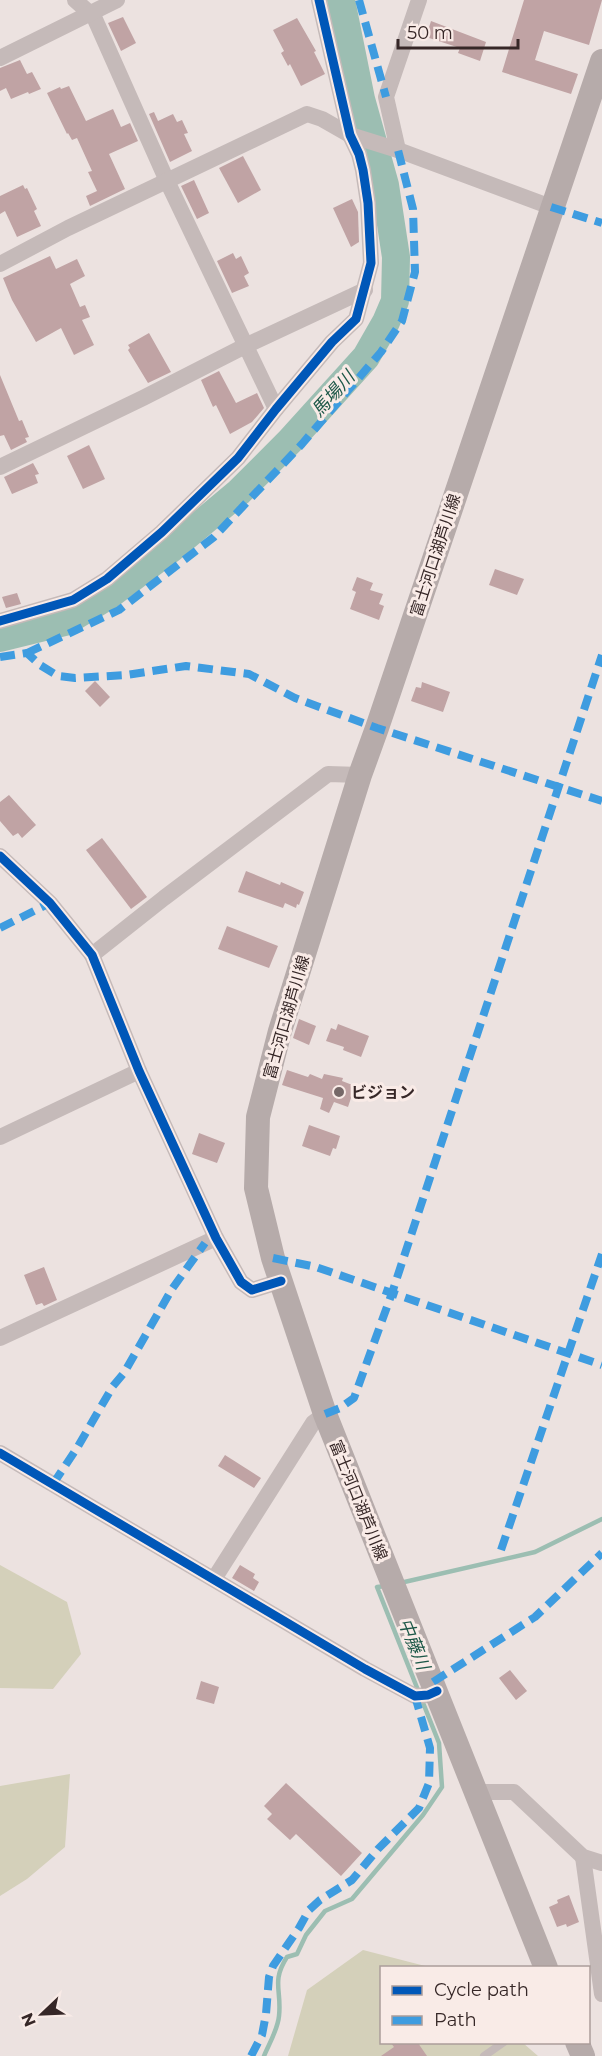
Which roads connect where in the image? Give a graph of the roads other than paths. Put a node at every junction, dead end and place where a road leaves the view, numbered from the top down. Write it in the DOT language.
graph roads {
  1 [pos="75,0"];
  2 [pos="117,0"];
  3 [pos="319,0"];
  4 [pos="419,0"];
  5 [pos="88,14"];
  6 [pos="0,58"];
  7 [pos="602,61"];
  8 [pos="350,135"];
  9 [pos="398,150"];
  10 [pos="167,181"];
  11 [pos="552,207"];
  12 [pos="0,264"];
  13 [pos="364,290"];
  14 [pos="244,346"];
  15 [pos="276,409"];
  16 [pos="0,467"];
  17 [pos="0,621"];
  18 [pos="360,775"];
  19 [pos="0,856"];
  20 [pos="93,955"];
  21 [pos="140,1071"];
  22 [pos="0,1137"];
  23 [pos="216,1238"];
  24 [pos="281,1281"];
  25 [pos="0,1338"];
  26 [pos="325,1414"];
  27 [pos="0,1453"];
  28 [pos="214,1579"];
  29 [pos="437,1692"];
  30 [pos="477,1792"];
  31 [pos="583,1857"];
  32 [pos="602,1863"];
  33 [pos="545,1966"];
  34 [pos="596,1986"];
  35 [pos="502,2044"];
  36 [pos="484,2056"];
  1 -- 5 [label="street"];
  2 -- 5 [label="street"];
  3 -- 8 [label="street"];
  4 -- 9 [label="street"];
  5 -- 6 [label="street"];
  5 -- 10 [label="street"];
  7 -- 11 [label="main road, 富士河口湖芦川線"];
  8 -- 9 [label="street"];
  8 -- 10 [label="street"];
  8 -- 13 [label="street"];
  9 -- 11 [label="street"];
  10 -- 12 [label="street"];
  10 -- 14 [label="street"];
  11 -- 18 [label="main road, 富士河口湖芦川線"];
  13 -- 14 [label="street"];
  13 -- 15 [label="street"];
  14 -- 15 [label="street"];
  14 -- 16 [label="street"];
  15 -- 17 [label="street"];
  18 -- 20 [label="street"];
  18 -- 24 [label="main road, 富士河口湖芦川線"];
  19 -- 20 [label="street"];
  20 -- 21 [label="street"];
  21 -- 22 [label="street"];
  21 -- 23 [label="street"];
  23 -- 24 [label="street"];
  23 -- 25 [label="street"];
  24 -- 26 [label="main road, 富士河口湖芦川線"];
  26 -- 28 [label="street"];
  26 -- 29 [label="main road, 富士河口湖芦川線"];
  27 -- 28 [label="street"];
  28 -- 29 [label="street"];
  29 -- 30 [label="main road, 富士河口湖芦川線"];
  30 -- 31 [label="street"];
  30 -- 33 [label="main road, 富士河口湖芦川線"];
  31 -- 32 [label="street"];
  31 -- 34 [label="street"];
  35 -- 36 [label="lane"];
}
